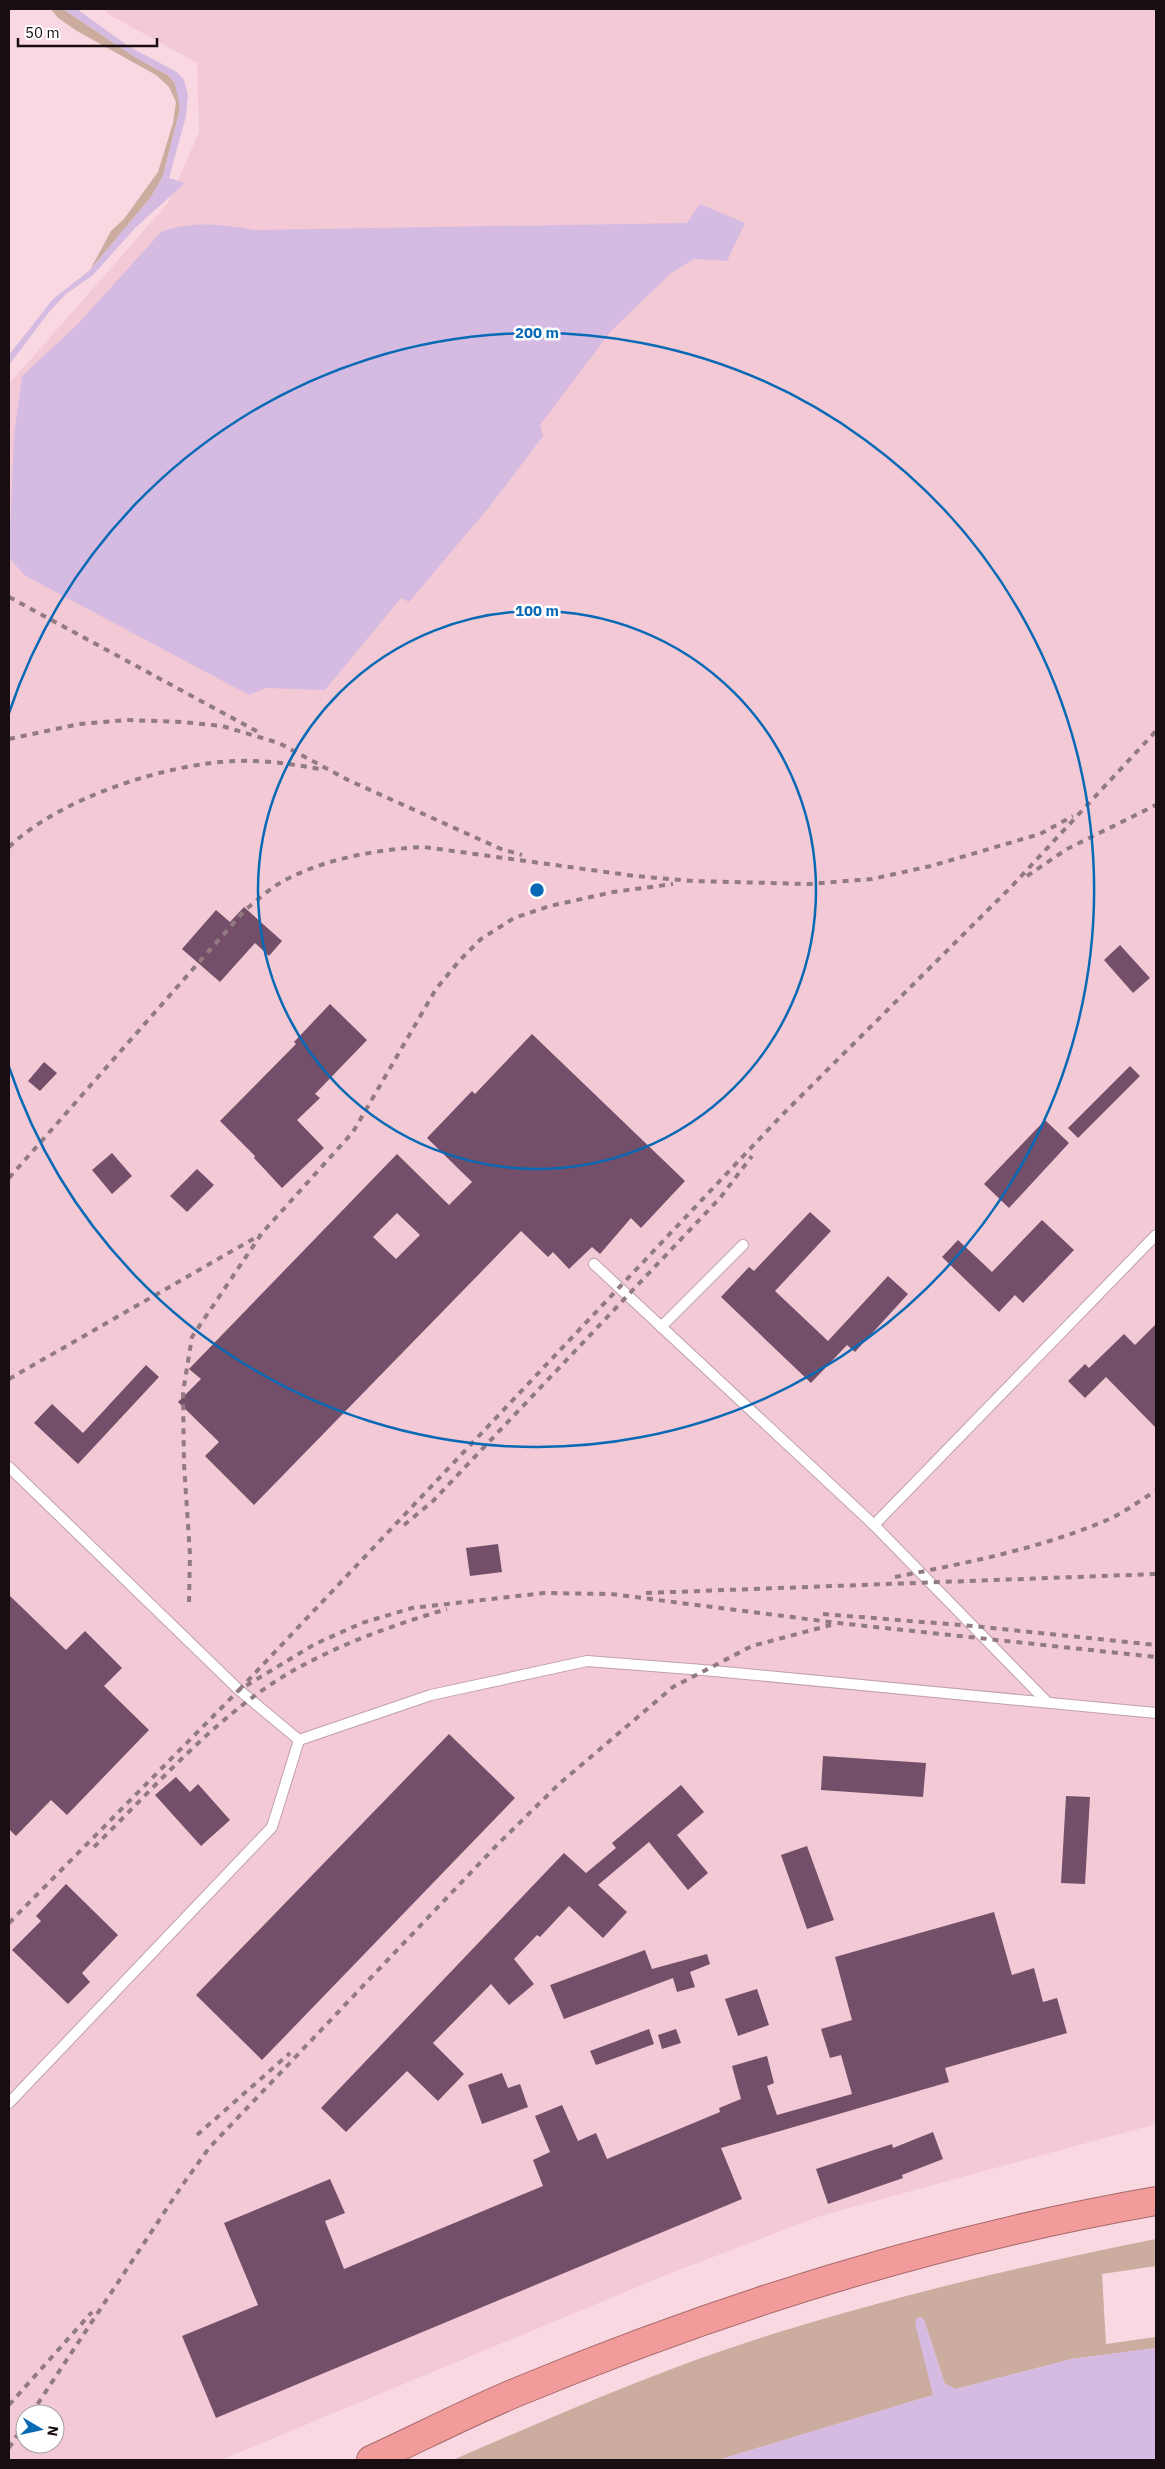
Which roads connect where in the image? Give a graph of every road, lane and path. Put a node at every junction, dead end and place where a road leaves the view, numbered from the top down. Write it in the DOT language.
graph roads {
  1 [pos="1156,1234"];
  2 [pos="743,1245"];
  3 [pos="594,1264"];
  4 [pos="661,1327"];
  5 [pos="9,1468"];
  6 [pos="874,1525"];
  7 [pos="1047,1702"];
  8 [pos="1156,1713"];
  9 [pos="299,1740"];
  10 [pos="9,2103"];
  11 [pos="1156,2201"];
  12 [pos="370,2460"];
  1 -- 6 [label="lane"];
  2 -- 4 [label="lane"];
  3 -- 4 [label="lane"];
  4 -- 6 [label="lane"];
  5 -- 9 [label="lane"];
  6 -- 7 [label="lane"];
  7 -- 8 [label="lane"];
  7 -- 9 [label="lane"];
  9 -- 10 [label="lane"];
  11 -- 12 [label="highway"];
}
